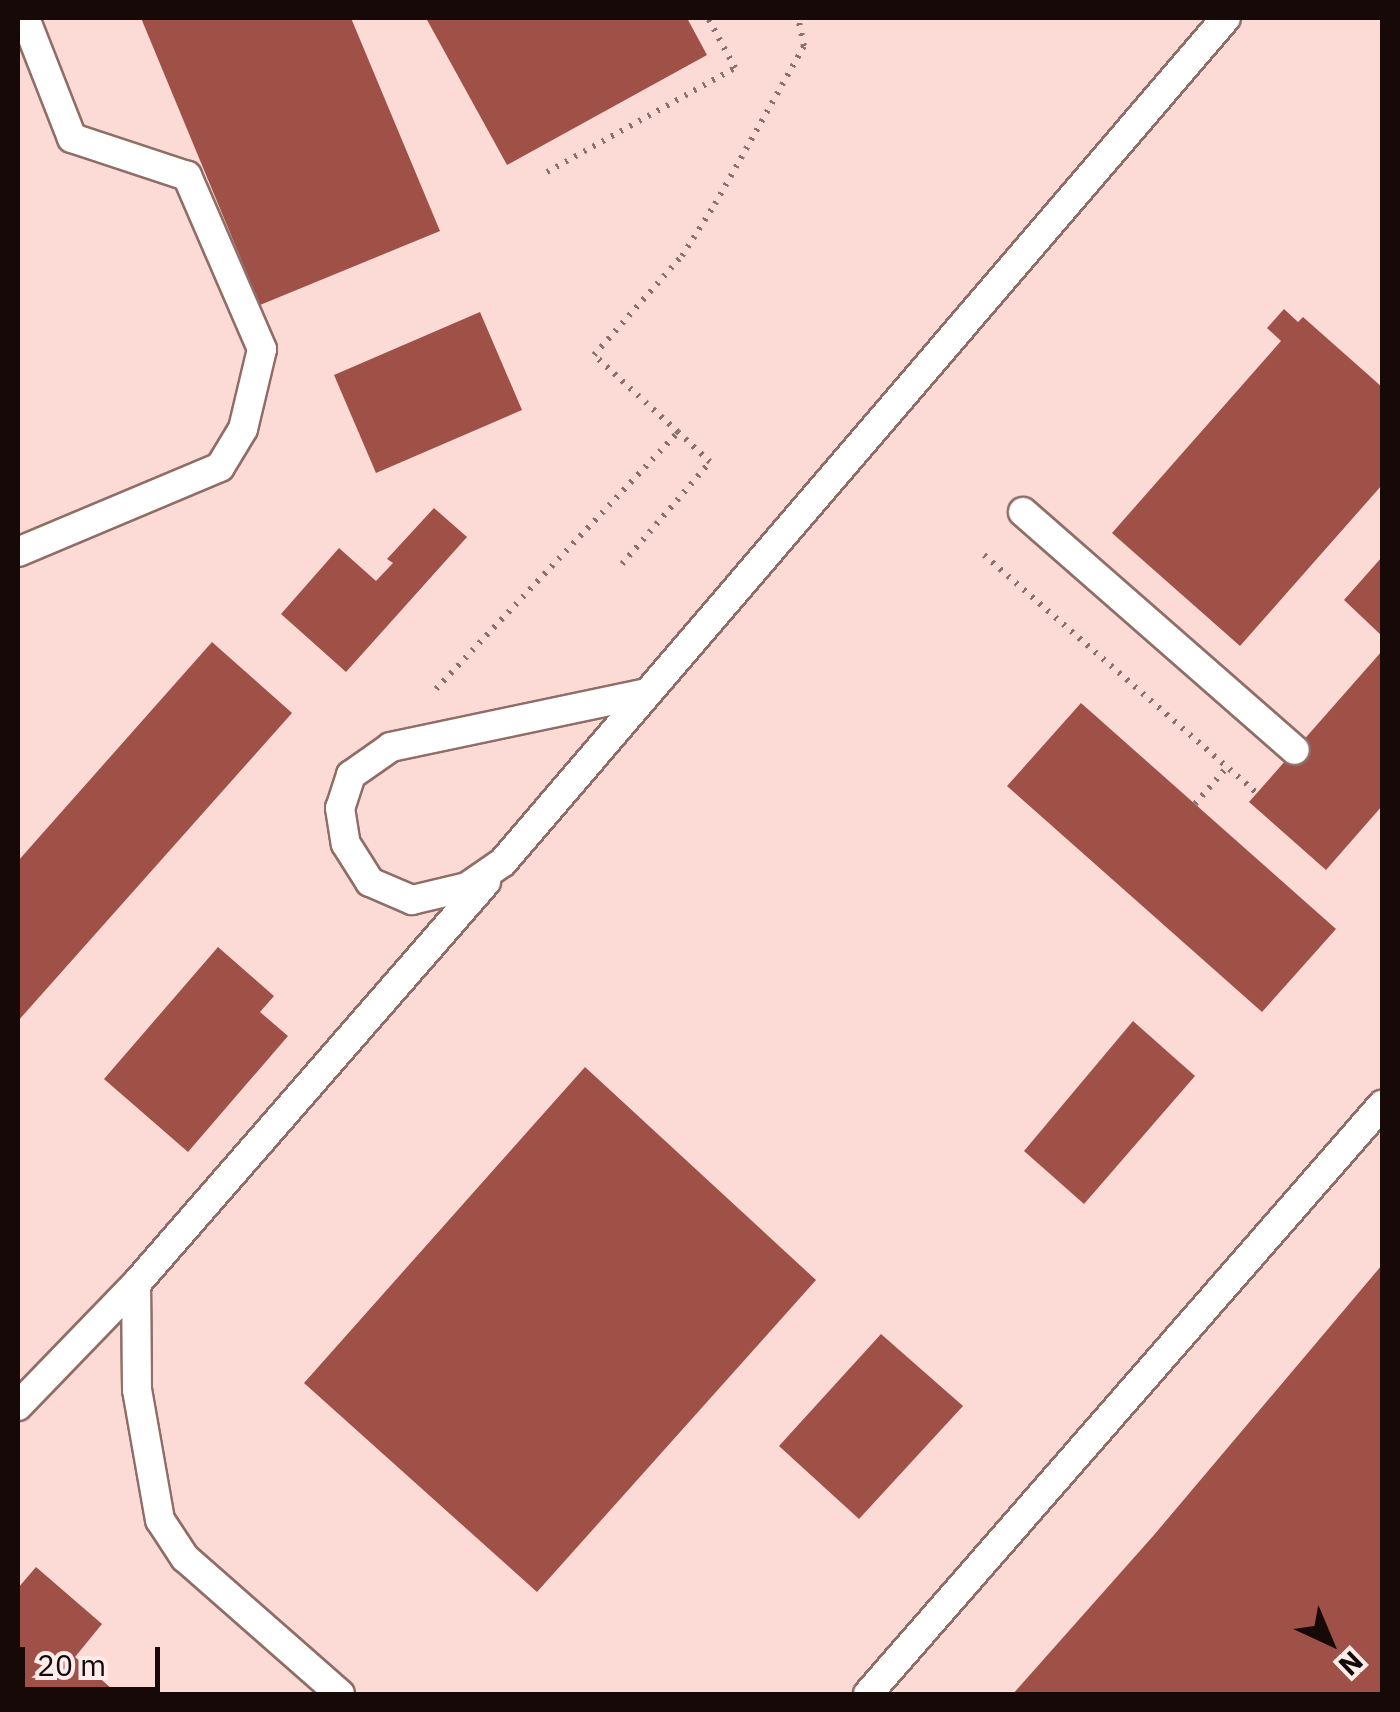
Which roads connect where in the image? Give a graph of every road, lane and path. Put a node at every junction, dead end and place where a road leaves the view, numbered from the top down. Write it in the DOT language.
graph roads {
  1 [pos="24,18"];
  2 [pos="708,18"];
  3 [pos="798,18"];
  4 [pos="1226,18"];
  5 [pos="547,172"];
  6 [pos="678,432"];
  7 [pos="1022,512"];
  8 [pos="18,552"];
  9 [pos="984,555"];
  10 [pos="622,564"];
  11 [pos="436,689"];
  12 [pos="647,693"];
  13 [pos="1295,750"];
  14 [pos="1227,767"];
  15 [pos="1257,792"];
  16 [pos="1195,804"];
  17 [pos="503,862"];
  18 [pos="1382,1104"];
  19 [pos="136,1284"];
  20 [pos="18,1406"];
  21 [pos="340,1694"];
  22 [pos="868,1694"];
  1 -- 8 [label="lane"];
  2 -- 5 [label="path"];
  3 -- 6 [label="path"];
  4 -- 12 [label="lane"];
  6 -- 10 [label="path"];
  6 -- 11 [label="path"];
  7 -- 13 [label="lane"];
  9 -- 14 [label="path"];
  12 -- 17 [label="lane"];
  12 -- 17 [label="lane"];
  14 -- 15 [label="path"];
  14 -- 16 [label="path"];
  17 -- 19 [label="lane"];
  18 -- 22 [label="lane"];
  19 -- 20 [label="lane"];
  19 -- 21 [label="lane"];
}
